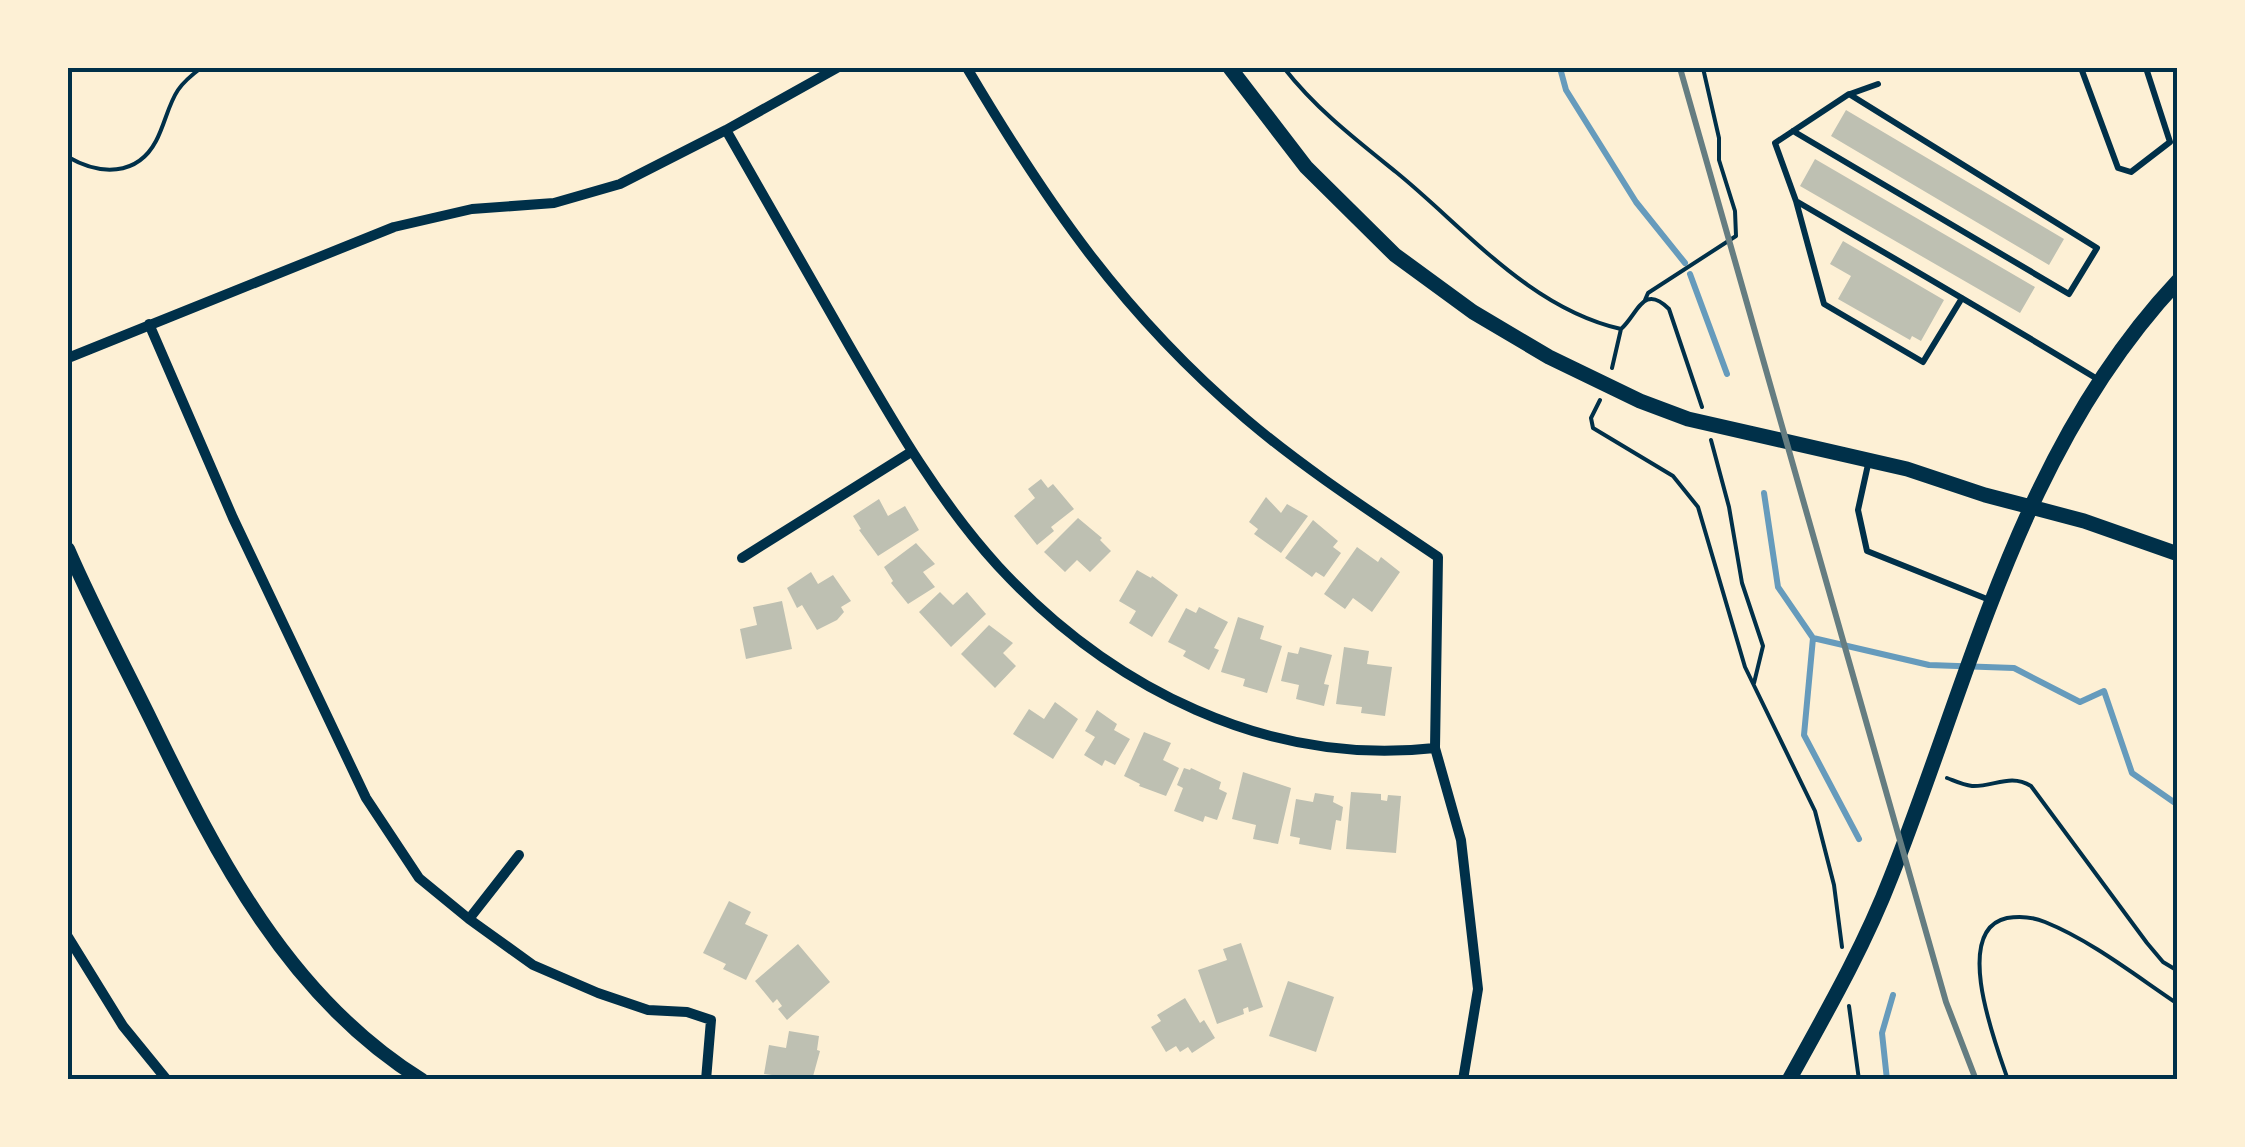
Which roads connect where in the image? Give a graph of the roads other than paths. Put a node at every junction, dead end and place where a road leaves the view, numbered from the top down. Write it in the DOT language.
graph roads {
  1 [pos="836,68"];
  2 [pos="967,68"];
  3 [pos="1230,68"];
  4 [pos="2081,68"];
  5 [pos="2146,68"];
  6 [pos="1878,84"];
  7 [pos="1849,94"];
  8 [pos="726,130"];
  9 [pos="1793,131"];
  10 [pos="1796,201"];
  11 [pos="2178,281"];
  12 [pos="1962,298"];
  13 [pos="150,324"];
  14 [pos="68,358"];
  15 [pos="2099,380"];
  16 [pos="911,452"];
  17 [pos="1869,458"];
  18 [pos="2031,508"];
  19 [pos="2178,554"];
  20 [pos="742,558"];
  21 [pos="70,559"];
  22 [pos="1992,601"];
  23 [pos="1435,748"];
  24 [pos="518,855"];
  25 [pos="469,920"];
  26 [pos="68,937"];
  27 [pos="167,1080"];
  28 [pos="422,1080"];
  29 [pos="706,1080"];
  30 [pos="1462,1080"];
  31 [pos="1789,1080"];
  1 -- 8 [label="street"];
  2 -- 23 [label="street"];
  3 -- 17 [label="main road"];
  4 -- 5 [label="lane"];
  6 -- 7 [label="lane"];
  7 -- 9 [label="lane"];
  7 -- 9 [label="lane"];
  8 -- 13 [label="street"];
  8 -- 16 [label="street"];
  9 -- 10 [label="lane"];
  10 -- 12 [label="lane"];
  10 -- 12 [label="lane"];
  11 -- 15 [label="main road"];
  12 -- 15 [label="lane"];
  13 -- 14 [label="street"];
  13 -- 25 [label="street"];
  15 -- 18 [label="main road"];
  16 -- 20 [label="street"];
  16 -- 23 [label="street"];
  17 -- 18 [label="main road"];
  17 -- 22 [label="lane"];
  18 -- 19 [label="main road"];
  18 -- 22 [label="main road"];
  21 -- 28 [label="street"];
  22 -- 31 [label="main road"];
  23 -- 30 [label="street"];
  24 -- 25 [label="street"];
  25 -- 29 [label="street"];
  26 -- 27 [label="street"];
}
